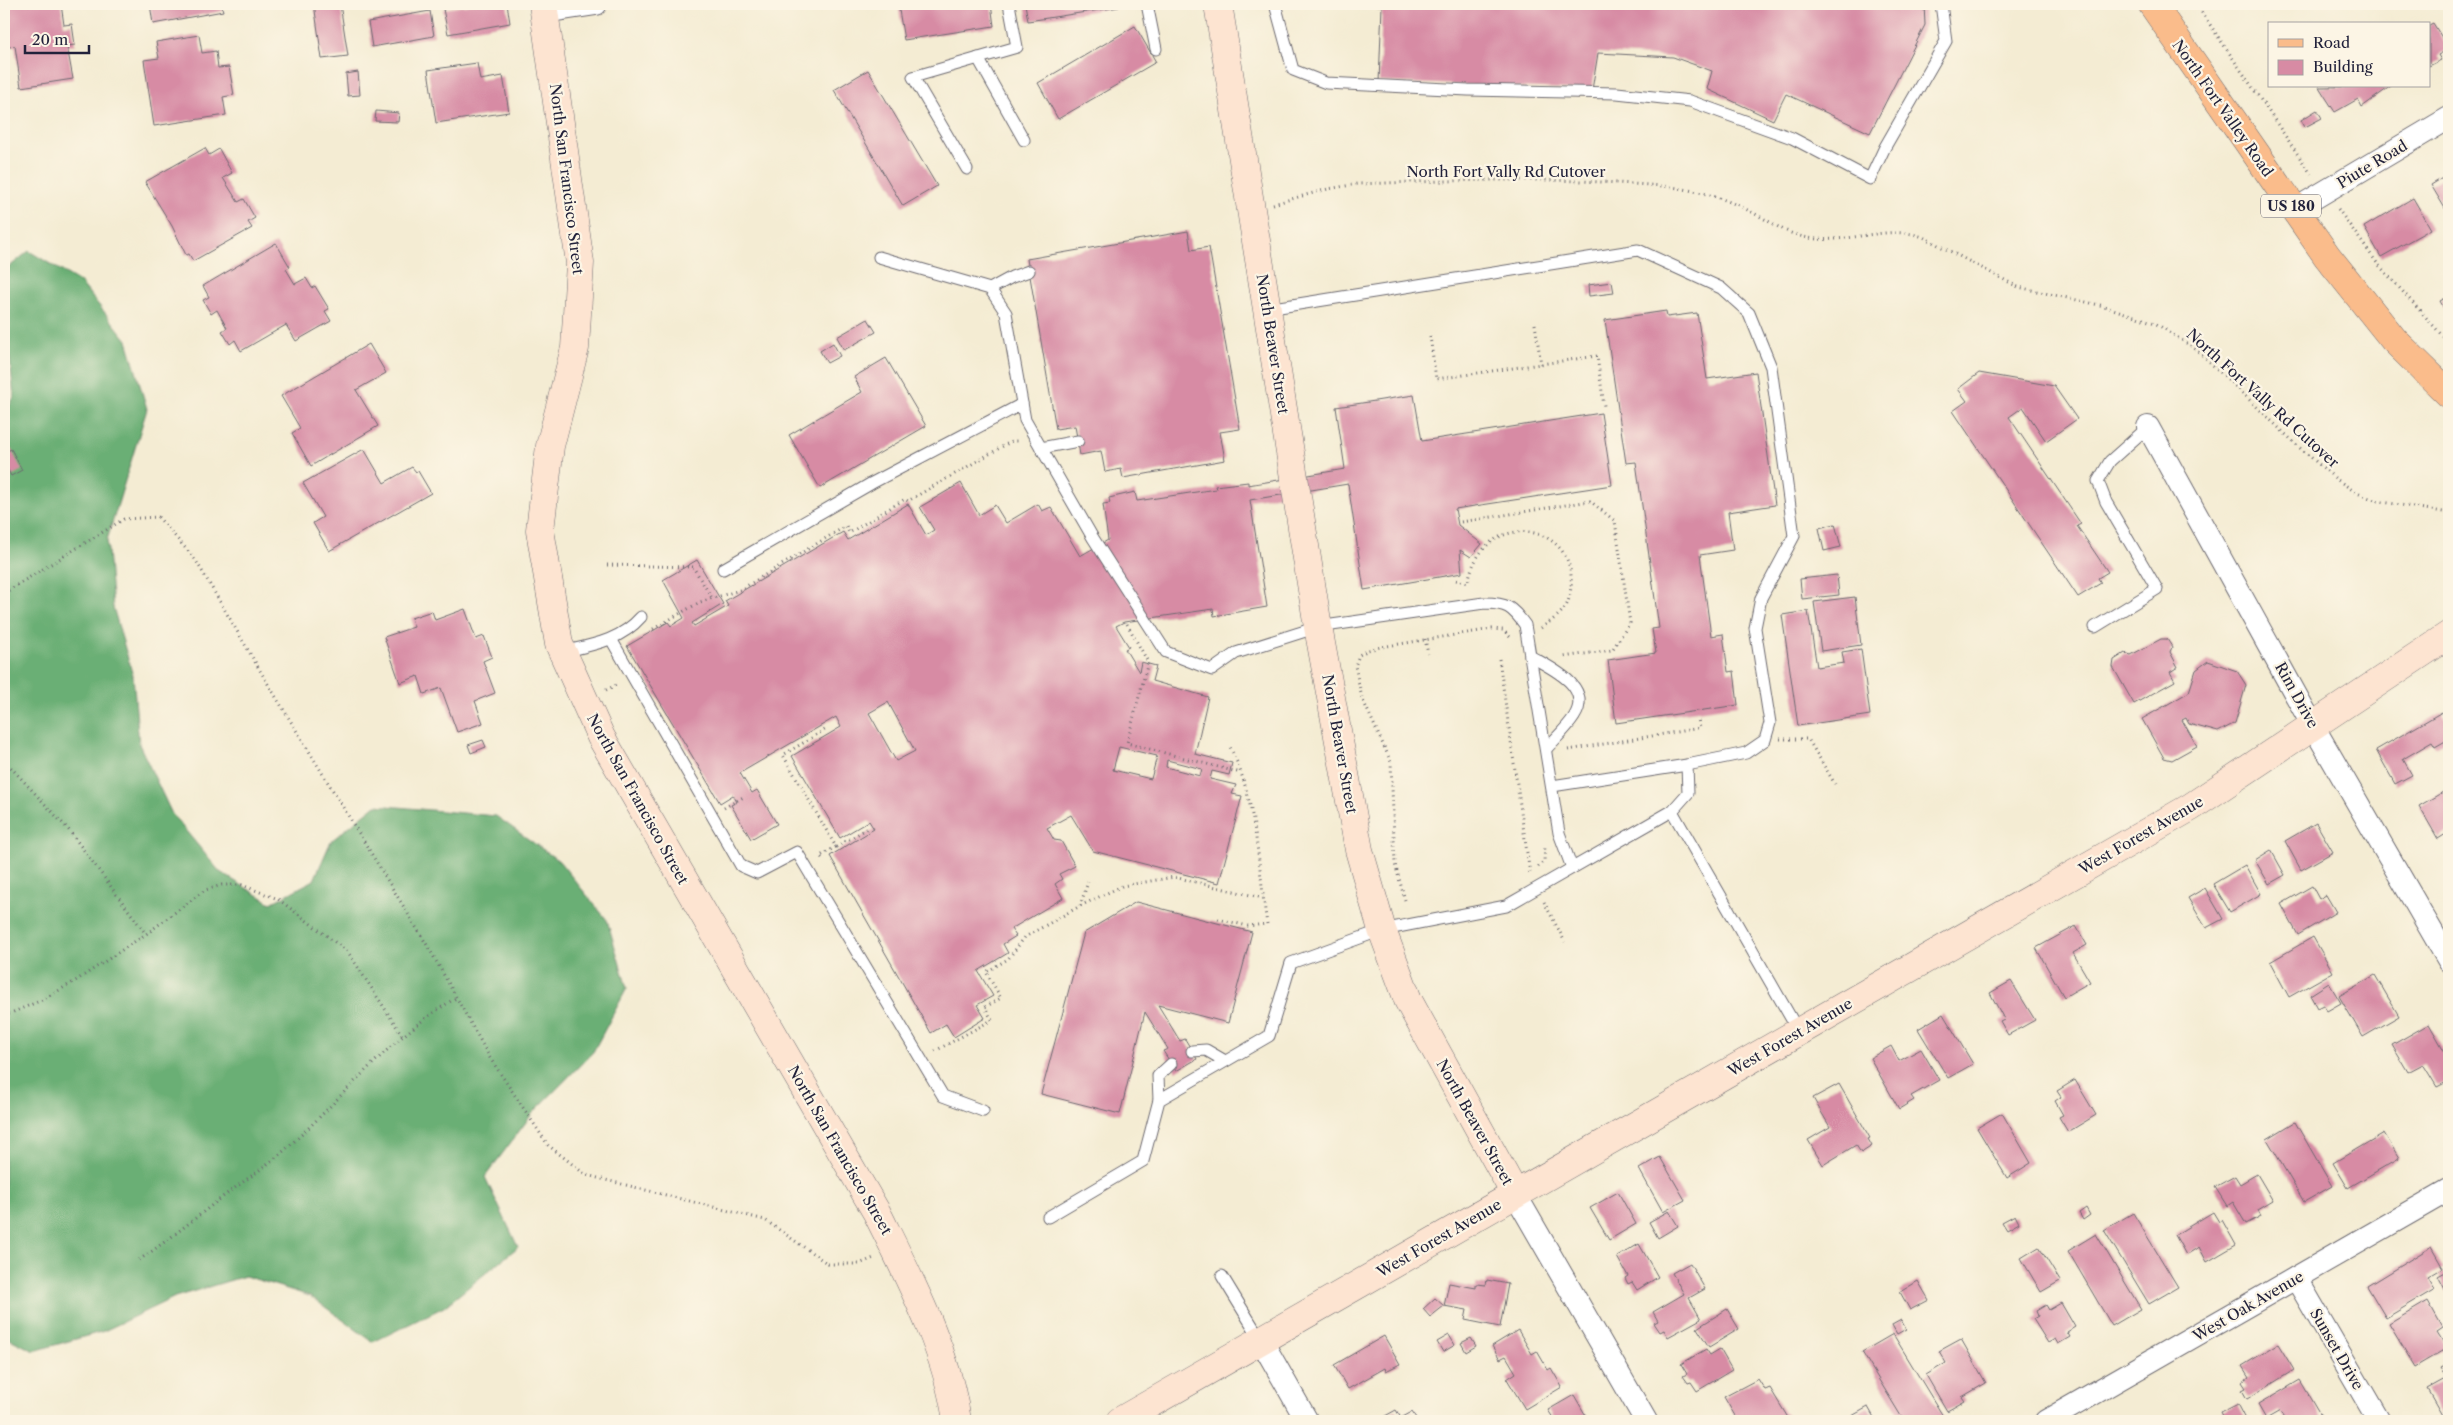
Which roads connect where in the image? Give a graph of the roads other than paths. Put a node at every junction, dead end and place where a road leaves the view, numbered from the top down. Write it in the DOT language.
graph roads {
  1 [pos="596,4"];
  2 [pos="1009,4"];
  3 [pos="1147,4"];
  4 [pos="1218,4"];
  5 [pos="1276,4"];
  6 [pos="1941,4"];
  7 [pos="2152,4"];
  8 [pos="544,8"];
  9 [pos="1156,49"];
  10 [pos="978,58"];
  11 [pos="2449,118"];
  12 [pos="1024,140"];
  13 [pos="966,169"];
  14 [pos="2294,210"];
  15 [pos="879,257"];
  16 [pos="1029,271"];
  17 [pos="990,289"];
  18 [pos="1267,309"];
  19 [pos="2449,394"];
  20 [pos="1022,404"];
  21 [pos="2148,427"];
  22 [pos="1078,441"];
  23 [pos="1039,444"];
  24 [pos="723,569"];
  25 [pos="641,617"];
  26 [pos="1318,627"];
  27 [pos="2095,627"];
  28 [pos="2449,635"];
  29 [pos="611,639"];
  30 [pos="562,652"];
  31 [pos="1530,656"];
  32 [pos="2313,726"];
  33 [pos="1546,749"];
  34 [pos="1687,765"];
  35 [pos="1552,786"];
  36 [pos="1672,811"];
  37 [pos="1572,868"];
  38 [pos="1382,930"];
  39 [pos="2449,961"];
  40 [pos="1798,1032"];
  41 [pos="1192,1051"];
  42 [pos="1225,1061"];
  43 [pos="1171,1064"];
  44 [pos="1159,1100"];
  45 [pos="983,1112"];
  46 [pos="2449,1190"];
  47 [pos="1514,1194"];
  48 [pos="1048,1217"];
  49 [pos="1222,1276"];
  50 [pos="2296,1278"];
  51 [pos="1261,1340"];
  52 [pos="957,1421"];
  53 [pos="1120,1421"];
  54 [pos="1307,1421"];
  55 [pos="1646,1421"];
  56 [pos="2046,1421"];
  57 [pos="2379,1421"];
  1 -- 8 [label="street"];
  2 -- 10 [label="lane"];
  3 -- 9 [label="lane"];
  4 -- 18 [label="street, North Beaver Street"];
  5 -- 6 [label="lane"];
  7 -- 14 [label="main road, North Fort Valley Road / US 180"];
  8 -- 30 [label="street, North San Francisco Street"];
  10 -- 12 [label="lane"];
  10 -- 13 [label="lane"];
  11 -- 14 [label="street, Piute Road"];
  14 -- 19 [label="main road, North Fort Valley Road / US 180"];
  15 -- 17 [label="lane"];
  16 -- 17 [label="lane"];
  17 -- 20 [label="lane"];
  18 -- 26 [label="street, North Beaver Street"];
  18 -- 34 [label="lane"];
  20 -- 23 [label="lane"];
  20 -- 24 [label="lane"];
  21 -- 27 [label="lane"];
  21 -- 32 [label="street, Rim Drive"];
  22 -- 23 [label="lane"];
  23 -- 26 [label="lane"];
  25 -- 29 [label="lane"];
  26 -- 31 [label="lane"];
  26 -- 38 [label="street, North Beaver Street"];
  28 -- 32 [label="street, West Forest Avenue"];
  29 -- 30 [label="lane"];
  29 -- 45 [label="lane"];
  30 -- 52 [label="street, North San Francisco Street"];
  31 -- 33 [label="lane"];
  31 -- 33 [label="lane"];
  32 -- 39 [label="street, Rim Drive"];
  32 -- 40 [label="street, West Forest Avenue"];
  33 -- 35 [label="lane"];
  34 -- 35 [label="lane"];
  34 -- 36 [label="lane"];
  35 -- 37 [label="lane"];
  36 -- 37 [label="lane"];
  36 -- 40 [label="lane"];
  37 -- 38 [label="lane"];
  38 -- 42 [label="lane"];
  38 -- 47 [label="street, North Beaver Street"];
  40 -- 47 [label="street, West Forest Avenue"];
  41 -- 42 [label="lane"];
  42 -- 44 [label="lane"];
  43 -- 44 [label="lane"];
  44 -- 48 [label="lane"];
  46 -- 50 [label="street, West Oak Avenue"];
  47 -- 51 [label="street, West Forest Avenue"];
  47 -- 55 [label="street, North Beaver Street"];
  49 -- 51 [label="lane"];
  50 -- 56 [label="street, West Oak Avenue"];
  50 -- 57 [label="street, Sunset Drive"];
  51 -- 53 [label="street, West Forest Avenue"];
  51 -- 54 [label="street"];
}
